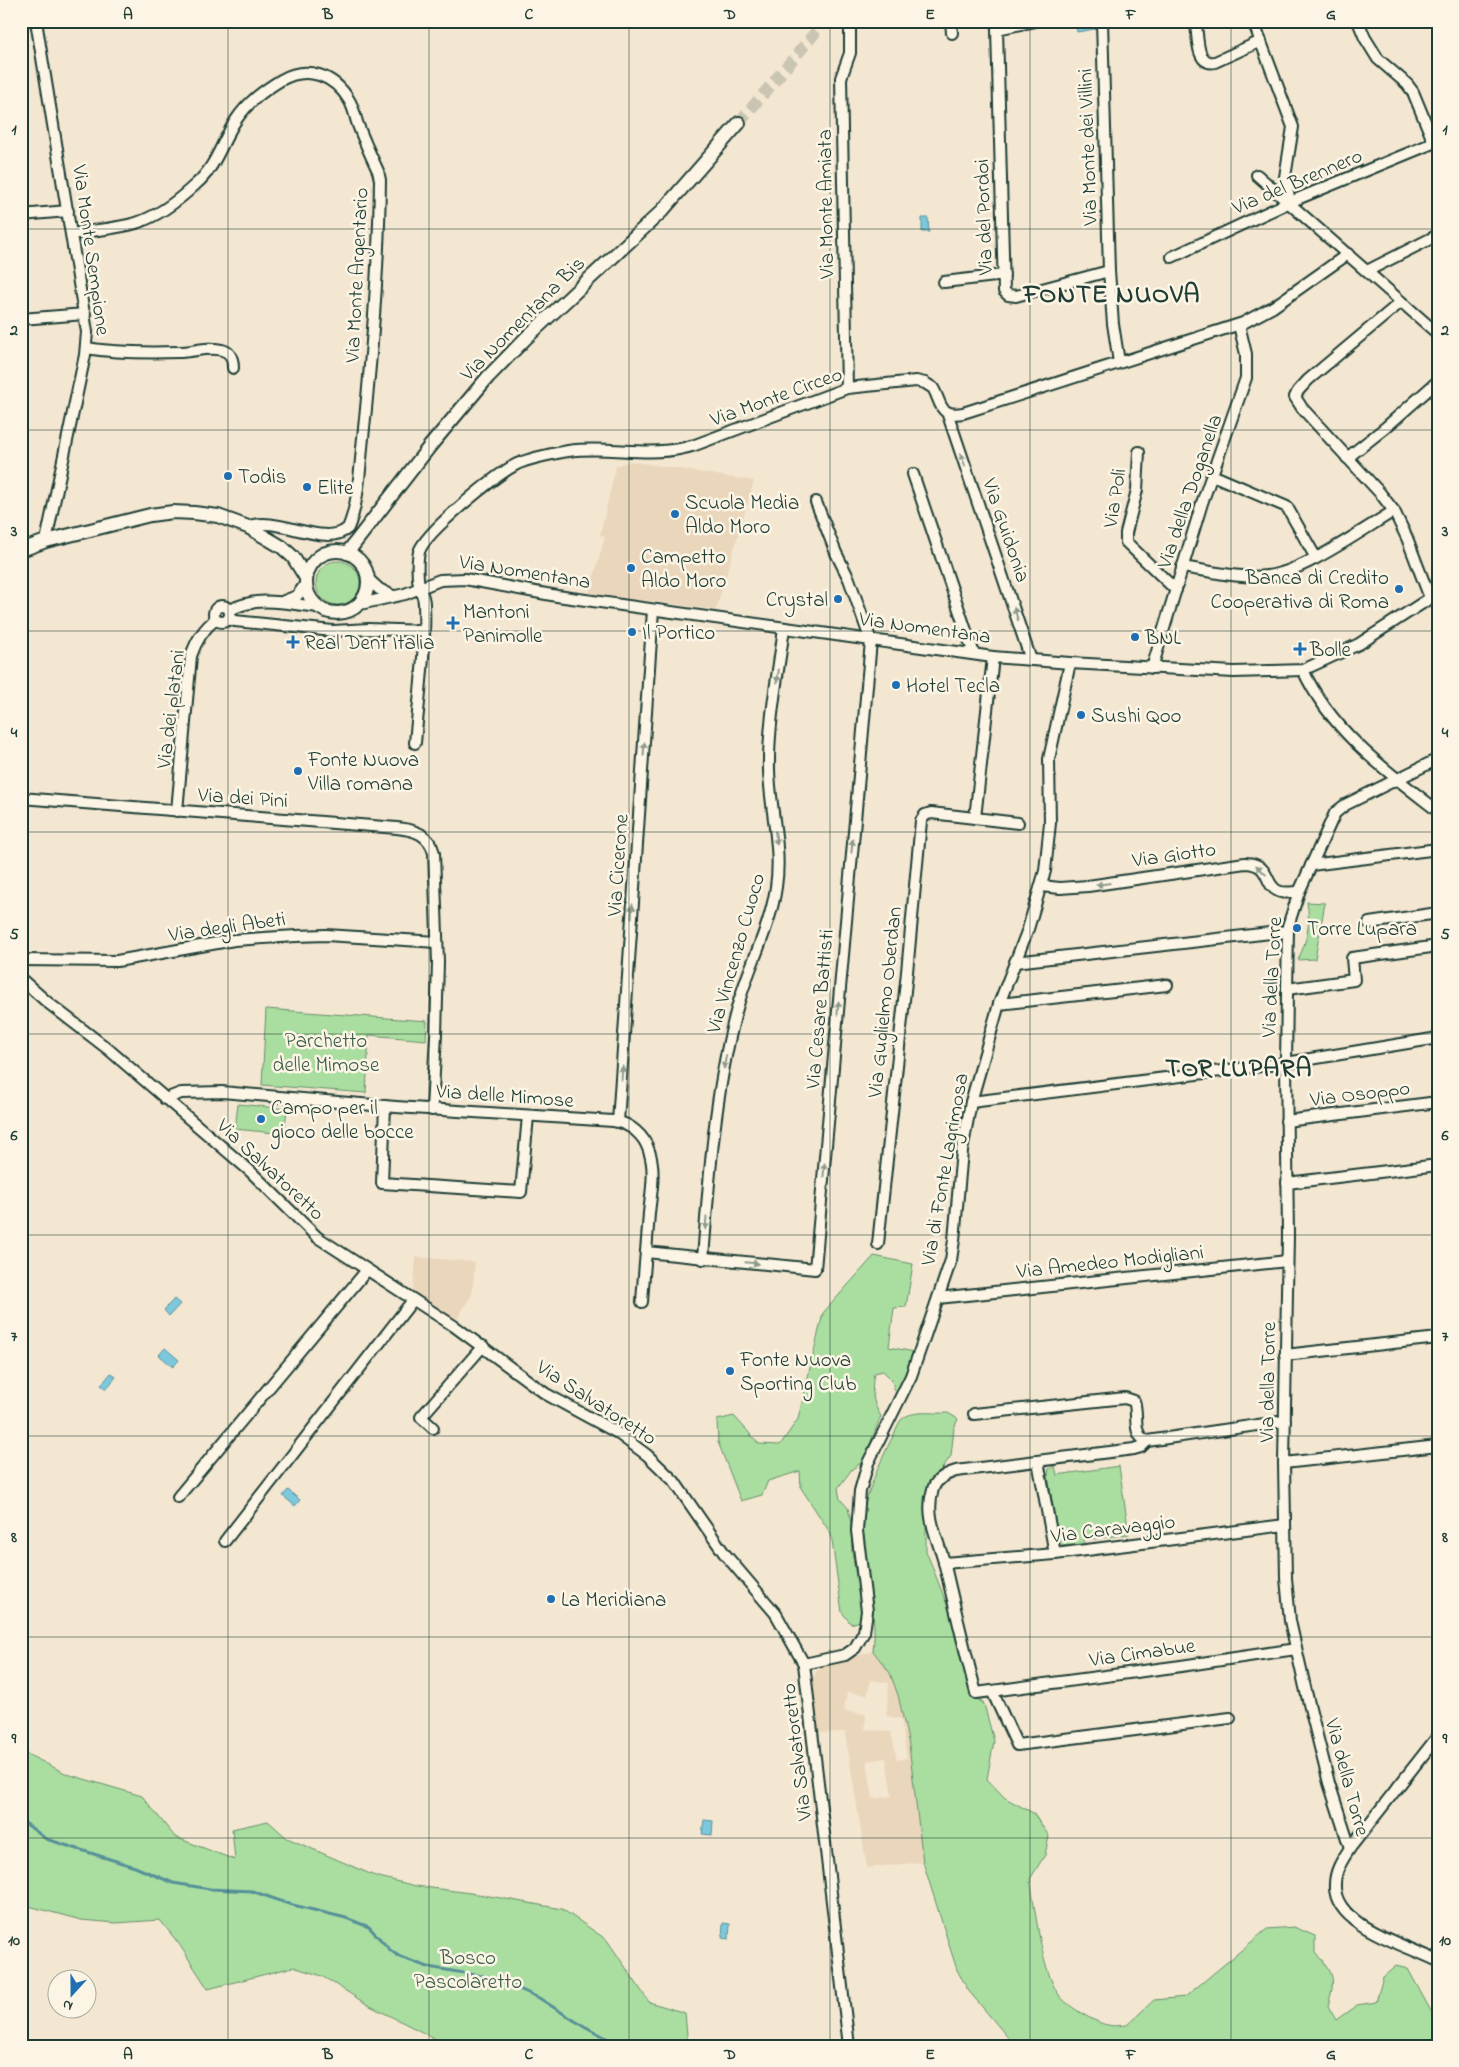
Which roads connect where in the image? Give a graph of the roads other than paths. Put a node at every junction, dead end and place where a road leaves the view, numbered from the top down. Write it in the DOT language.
graph roads {
  1 [pos="36,21"];
  2 [pos="850,21"];
  3 [pos="951,21"];
  4 [pos="1036,21"];
  5 [pos="1102,21"];
  6 [pos="1253,21"];
  7 [pos="1358,21"];
  8 [pos="1196,24"];
  9 [pos="952,33"];
  10 [pos="1261,42"];
  11 [pos="739,123"];
  12 [pos="1436,142"];
  13 [pos="1257,175"];
  14 [pos="1290,202"];
  15 [pos="68,211"];
  16 [pos="21,215"];
  17 [pos="72,234"];
  18 [pos="1438,235"];
  19 [pos="1348,254"];
  20 [pos="1172,257"];
  21 [pos="1109,271"];
  22 [pos="1367,271"];
  23 [pos="1004,275"];
  24 [pos="944,282"];
  25 [pos="1401,302"];
  26 [pos="85,314"];
  27 [pos="21,319"];
  28 [pos="1239,325"];
  29 [pos="1438,334"];
  30 [pos="86,348"];
  31 [pos="1120,362"];
  32 [pos="233,368"];
  33 [pos="1438,381"];
  34 [pos="847,388"];
  35 [pos="946,412"];
  36 [pos="1139,452"];
  37 [pos="1347,458"];
  38 [pos="913,474"];
  39 [pos="1212,475"];
  40 [pos="816,502"];
  41 [pos="1394,511"];
  42 [pos="248,527"];
  43 [pos="46,541"];
  44 [pos="282,547"];
  45 [pos="21,550"];
  46 [pos="347,553"];
  47 [pos="322,555"];
  48 [pos="1316,558"];
  49 [pos="1182,568"];
  50 [pos="368,579"];
  51 [pos="306,580"];
  52 [pos="419,588"];
  53 [pos="1176,590"];
  54 [pos="394,596"];
  55 [pos="1434,596"];
  56 [pos="283,602"];
  57 [pos="360,604"];
  58 [pos="318,607"];
  59 [pos="653,610"];
  60 [pos="229,615"];
  61 [pos="784,628"];
  62 [pos="424,630"];
  63 [pos="871,641"];
  64 [pos="974,654"];
  65 [pos="993,657"];
  66 [pos="1032,660"];
  67 [pos="1070,664"];
  68 [pos="1152,668"];
  69 [pos="1303,670"];
  70 [pos="415,743"];
  71 [pos="1438,759"];
  72 [pos="1396,779"];
  73 [pos="21,798"];
  74 [pos="178,811"];
  75 [pos="1438,811"];
  76 [pos="975,818"];
  77 [pos="1018,823"];
  78 [pos="1438,849"];
  79 [pos="1312,866"];
  80 [pos="1041,886"];
  81 [pos="1299,892"];
  82 [pos="1438,913"];
  83 [pos="1369,923"];
  84 [pos="1288,931"];
  85 [pos="437,942"];
  86 [pos="1431,947"];
  87 [pos="21,960"];
  88 [pos="1015,962"];
  89 [pos="21,979"];
  90 [pos="1167,985"];
  91 [pos="1287,989"];
  92 [pos="999,1004"];
  93 [pos="1438,1038"];
  94 [pos="1286,1064"];
  95 [pos="165,1099"];
  96 [pos="971,1102"];
  97 [pos="1438,1102"];
  98 [pos="385,1106"];
  99 [pos="432,1110"];
  100 [pos="528,1116"];
  101 [pos="618,1122"];
  102 [pos="1286,1122"];
  103 [pos="1438,1165"];
  104 [pos="1287,1183"];
  105 [pos="878,1244"];
  106 [pos="646,1252"];
  107 [pos="703,1259"];
  108 [pos="1287,1261"];
  109 [pos="367,1270"];
  110 [pos="938,1298"];
  111 [pos="413,1300"];
  112 [pos="642,1302"];
  113 [pos="1438,1338"];
  114 [pos="483,1346"];
  115 [pos="1285,1355"];
  116 [pos="974,1414"];
  117 [pos="1285,1421"];
  118 [pos="433,1428"];
  119 [pos="1147,1440"];
  120 [pos="1438,1446"];
  121 [pos="1038,1461"];
  122 [pos="1284,1463"];
  123 [pos="178,1496"];
  124 [pos="1285,1525"];
  125 [pos="225,1541"];
  126 [pos="1055,1554"];
  127 [pos="944,1563"];
  128 [pos="1296,1649"];
  129 [pos="804,1664"];
  130 [pos="992,1691"];
  131 [pos="1230,1718"];
  132 [pos="1438,1736"];
  133 [pos="1350,1848"];
  134 [pos="1438,1961"];
  135 [pos="849,2046"];
  1 -- 15 [label="street, Via Monte Sempione"];
  2 -- 34 [label="street, Via Monte Amiata"];
  3 -- 9 [label="street"];
  4 -- 23 [label="street, Via del Pordoi"];
  5 -- 21 [label="street, Via Monte dei Villini"];
  6 -- 10 [label="street"];
  7 -- 12 [label="street"];
  8 -- 10 [label="street"];
  10 -- 14 [label="street"];
  11 -- 46 [label="main road, Via Nomentana Bis"];
  12 -- 14 [label="street, Via del Brennero"];
  13 -- 14 [label="street"];
  14 -- 19 [label="street"];
  14 -- 20 [label="street, Via del Brennero"];
  15 -- 16 [label="street"];
  15 -- 17 [label="street, Via Monte Sempione"];
  17 -- 26 [label="street, Via Monte Sempione"];
  17 -- 42 [label="street, Via Monte Argentario"];
  18 -- 22 [label="street"];
  19 -- 22 [label="street"];
  19 -- 28 [label="street"];
  21 -- 23 [label="street, Via del Pordoi"];
  21 -- 31 [label="street"];
  22 -- 25 [label="street"];
  23 -- 24 [label="street"];
  25 -- 29 [label="street"];
  25 -- 37 [label="street"];
  26 -- 27 [label="street"];
  26 -- 30 [label="street, Via Monte Sempione"];
  28 -- 31 [label="street"];
  28 -- 39 [label="street, Via della Doganella"];
  30 -- 32 [label="street"];
  30 -- 43 [label="street, Via Monte Sempione"];
  31 -- 35 [label="street"];
  33 -- 37 [label="street"];
  34 -- 35 [label="street, Via Monte Circeo"];
  34 -- 52 [label="street, Via Monte Circeo"];
  66 -- 35 [label="street, Via Guidonia, one-way"];
  36 -- 53 [label="street, Via Poli"];
  37 -- 41 [label="street"];
  38 -- 64 [label="street"];
  39 -- 48 [label="street"];
  39 -- 49 [label="street, Via della Doganella"];
  40 -- 63 [label="street"];
  41 -- 48 [label="street"];
  41 -- 55 [label="street"];
  42 -- 43 [label="main road"];
  42 -- 44 [label="main road"];
  43 -- 45 [label="main road"];
  44 -- 47 [label="main road"];
  44 -- 51 [label="main road"];
  46 -- 47 [label="main road"];
  46 -- 50 [label="main road"];
  47 -- 51 [label="main road"];
  48 -- 49 [label="street"];
  49 -- 53 [label="street, Via della Doganella"];
  50 -- 54 [label="street"];
  50 -- 57 [label="main road"];
  51 -- 56 [label="street"];
  51 -- 58 [label="main road"];
  52 -- 54 [label="street, Via Nomentana"];
  52 -- 59 [label="street, Via Nomentana"];
  52 -- 62 [label="street"];
  53 -- 68 [label="street, Via della Doganella"];
  54 -- 57 [label="street, Via Nomentana"];
  55 -- 69 [label="street, Via Nomentana"];
  56 -- 58 [label="street"];
  56 -- 60 [label="street"];
  57 -- 58 [label="main road"];
  59 -- 61 [label="street, Via Nomentana"];
  101 -- 59 [label="street, Via Cicerone, one-way"];
  60 -- 62 [label="street"];
  60 -- 74 [label="street, Via dei platani"];
  61 -- 63 [label="street, Via Nomentana"];
  61 -- 107 [label="street, Via Vincenzo Cuoco, one-way"];
  62 -- 70 [label="street"];
  63 -- 64 [label="street, Via Nomentana"];
  107 -- 63 [label="street, Via Cesare Battisti, one-way"];
  64 -- 65 [label="street, Via Nomentana"];
  65 -- 66 [label="street, Via Nomentana"];
  65 -- 76 [label="street"];
  66 -- 67 [label="street, Via Nomentana"];
  67 -- 68 [label="street, Via Nomentana"];
  67 -- 80 [label="street, Via di Fonte Lagrimosa"];
  68 -- 69 [label="street, Via Nomentana"];
  69 -- 72 [label="street"];
  71 -- 72 [label="street, Via della Torre"];
  72 -- 75 [label="street"];
  72 -- 79 [label="street, Via della Torre"];
  73 -- 74 [label="street, Via dei Pini"];
  74 -- 85 [label="street, Via dei Pini"];
  76 -- 77 [label="street, Via Guglielmo Oberdan"];
  76 -- 105 [label="street, Via Guglielmo Oberdan"];
  78 -- 79 [label="street"];
  79 -- 81 [label="street, Via della Torre"];
  81 -- 80 [label="street, Via Giotto, one-way"];
  80 -- 88 [label="street, Via di Fonte Lagrimosa"];
  81 -- 84 [label="street, Via della Torre"];
  82 -- 83 [label="street"];
  84 -- 88 [label="street"];
  84 -- 91 [label="street, Via della Torre"];
  85 -- 87 [label="street, Via degli Abeti"];
  85 -- 99 [label="street, Via dei Pini"];
  86 -- 91 [label="street"];
  88 -- 92 [label="street, Via di Fonte Lagrimosa"];
  89 -- 95 [label="street, Via Salvatoretto"];
  90 -- 92 [label="street"];
  91 -- 94 [label="street, Via della Torre"];
  92 -- 96 [label="street, Via di Fonte Lagrimosa"];
  93 -- 94 [label="street"];
  94 -- 96 [label="street"];
  94 -- 102 [label="street, Via della Torre"];
  95 -- 98 [label="street, Via delle Mimose"];
  95 -- 109 [label="street, Via Salvatoretto"];
  96 -- 110 [label="street, Via di Fonte Lagrimosa"];
  97 -- 102 [label="street, Via Osoppo"];
  98 -- 99 [label="street, Via delle Mimose"];
  98 -- 100 [label="street"];
  99 -- 100 [label="street, Via delle Mimose"];
  100 -- 101 [label="street, Via delle Mimose"];
  101 -- 106 [label="street, Via delle Mimose"];
  102 -- 104 [label="street, Via della Torre"];
  103 -- 104 [label="street"];
  104 -- 108 [label="street, Via della Torre"];
  106 -- 107 [label="street"];
  106 -- 112 [label="street, Via delle Mimose"];
  108 -- 110 [label="street, Via Amedeo Modigliani"];
  108 -- 115 [label="street, Via della Torre"];
  109 -- 111 [label="street, Via Salvatoretto"];
  109 -- 123 [label="street"];
  110 -- 129 [label="street, Via di Fonte Lagrimosa"];
  111 -- 114 [label="street, Via Salvatoretto"];
  111 -- 125 [label="street"];
  113 -- 115 [label="street"];
  114 -- 118 [label="street"];
  114 -- 129 [label="street, Via Salvatoretto"];
  115 -- 117 [label="street, Via della Torre"];
  116 -- 119 [label="street"];
  117 -- 119 [label="street"];
  117 -- 122 [label="street, Via della Torre"];
  119 -- 121 [label="street"];
  120 -- 122 [label="street"];
  121 -- 126 [label="street"];
  121 -- 127 [label="street"];
  122 -- 124 [label="street, Via della Torre"];
  124 -- 126 [label="street, Via Caravaggio"];
  124 -- 128 [label="street, Via della Torre"];
  126 -- 127 [label="street, Via Caravaggio"];
  127 -- 130 [label="street"];
  128 -- 130 [label="street, Via Cimabue"];
  128 -- 133 [label="street, Via della Torre"];
  129 -- 135 [label="street, Via Salvatoretto"];
  130 -- 131 [label="street"];
  132 -- 133 [label="street"];
  133 -- 134 [label="street, Via della Torre"];
}
